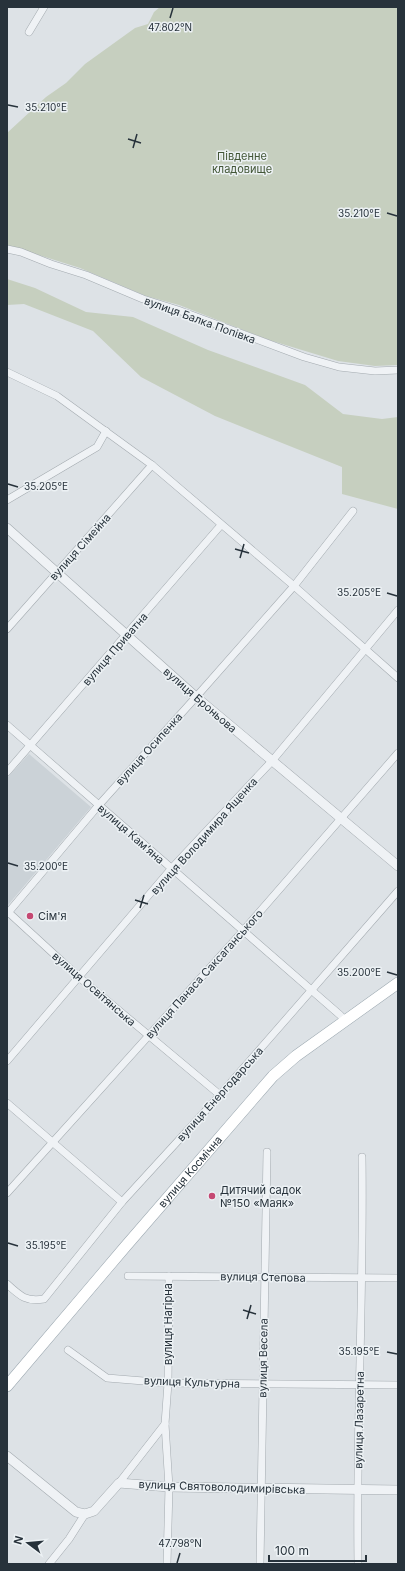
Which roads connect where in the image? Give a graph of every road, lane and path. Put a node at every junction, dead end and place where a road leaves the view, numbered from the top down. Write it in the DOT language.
graph roads {
  1 [pos="44,7"];
  2 [pos="29,32"];
  3 [pos="7,249"];
  4 [pos="398,370"];
  5 [pos="7,372"];
  6 [pos="106,431"];
  7 [pos="152,465"];
  8 [pos="7,500"];
  9 [pos="353,511"];
  10 [pos="222,525"];
  11 [pos="7,528"];
  12 [pos="57,573"];
  13 [pos="294,586"];
  14 [pos="398,610"];
  15 [pos="7,629"];
  16 [pos="126,636"];
  17 [pos="365,650"];
  18 [pos="398,678"];
  19 [pos="196,697"];
  20 [pos="7,725"];
  21 [pos="30,746"];
  22 [pos="398,753"];
  23 [pos="272,761"];
  24 [pos="7,772"];
  25 [pos="98,806"];
  26 [pos="341,819"];
  27 [pos="398,866"];
  28 [pos="171,869"];
  29 [pos="398,891"];
  30 [pos="7,913"];
  31 [pos="243,931"];
  32 [pos="80,978"];
  33 [pos="398,983"];
  34 [pos="311,991"];
  35 [pos="346,1021"];
  36 [pos="148,1035"];
  37 [pos="7,1061"];
  38 [pos="220,1095"];
  39 [pos="7,1103"];
  40 [pos="52,1141"];
  41 [pos="267,1152"];
  42 [pos="362,1157"];
  43 [pos="7,1193"];
  44 [pos="122,1202"];
  45 [pos="128,1276"];
  46 [pos="169,1276"];
  47 [pos="265,1277"];
  48 [pos="362,1278"];
  49 [pos="398,1278"];
  50 [pos="7,1284"];
  51 [pos="68,1350"];
  52 [pos="168,1383"];
  53 [pos="263,1384"];
  54 [pos="359,1384"];
  55 [pos="398,1385"];
  56 [pos="7,1386"];
  57 [pos="165,1424"];
  58 [pos="7,1456"];
  59 [pos="119,1483"];
  60 [pos="169,1487"];
  61 [pos="261,1488"];
  62 [pos="357,1489"];
  63 [pos="398,1490"];
  64 [pos="85,1514"];
  65 [pos="49,1564"];
  66 [pos="167,1564"];
  67 [pos="260,1564"];
  68 [pos="358,1564"];
  1 -- 2 [label="street"];
  3 -- 4 [label="street, вулиця Балка Попівка"];
  5 -- 6 [label="street"];
  6 -- 7 [label="street"];
  6 -- 8 [label="street"];
  7 -- 10 [label="street"];
  7 -- 12 [label="street, вулиця Сімейна"];
  9 -- 13 [label="street, вулиця Осипенка"];
  10 -- 13 [label="street"];
  10 -- 16 [label="street, вулиця Приватна"];
  11 -- 12 [label="street, вулиця Броньова"];
  12 -- 15 [label="street, вулиця Сімейна"];
  12 -- 16 [label="street, вулиця Броньова"];
  13 -- 17 [label="street"];
  13 -- 19 [label="street, вулиця Осипенка"];
  14 -- 17 [label="street, вулиця Володимира Ященка"];
  16 -- 19 [label="street, вулиця Броньова"];
  16 -- 21 [label="street, вулиця Приватна"];
  17 -- 18 [label="street"];
  17 -- 23 [label="street, вулиця Володимира Ященка"];
  19 -- 23 [label="street, вулиця Броньова"];
  19 -- 25 [label="street, вулиця Осипенка"];
  20 -- 21 [label="street, вулиця Кам’яна"];
  21 -- 24 [label="street, вулиця Приватна"];
  21 -- 25 [label="street, вулиця Кам’яна"];
  22 -- 26 [label="street, вулиця Панаса Саксаганського"];
  23 -- 26 [label="street, вулиця Броньова"];
  23 -- 28 [label="street, вулиця Володимира Ященка"];
  25 -- 28 [label="street, вулиця Кам’яна"];
  25 -- 30 [label="street, вулиця Осипенка"];
  26 -- 27 [label="street, вулиця Броньова"];
  26 -- 31 [label="street, вулиця Панаса Саксаганського"];
  28 -- 31 [label="street, вулиця Кам’яна"];
  28 -- 32 [label="street, вулиця Володимира Ященка"];
  29 -- 34 [label="street, вулиця Енергодарська"];
  30 -- 32 [label="street, вулиця Освітянська"];
  31 -- 34 [label="street, вулиця Кам’яна"];
  31 -- 36 [label="street, вулиця Панаса Саксаганського"];
  32 -- 36 [label="street, вулиця Освітянська"];
  32 -- 37 [label="street, вулиця Володимира Ященка"];
  33 -- 35 [label="main road, вулиця Космічна"];
  34 -- 35 [label="street, вулиця Кам’яна"];
  34 -- 38 [label="street, вулиця Енергодарська"];
  35 -- 56 [label="main road, вулиця Космічна"];
  36 -- 38 [label="street, вулиця Освітянська"];
  36 -- 40 [label="street, вулиця Панаса Саксаганського"];
  38 -- 44 [label="street, вулиця Енергодарська"];
  39 -- 40 [label="street"];
  40 -- 43 [label="street, вулиця Панаса Саксаганського"];
  40 -- 44 [label="street"];
  41 -- 47 [label="street, вулиця Весела"];
  42 -- 48 [label="street, вулиця Лазаретна"];
  44 -- 50 [label="street, вулиця Енергодарська"];
  45 -- 46 [label="street, вулиця Степова"];
  46 -- 47 [label="street, вулиця Степова"];
  46 -- 52 [label="street, вулиця Нагірна"];
  47 -- 48 [label="street, вулиця Степова"];
  47 -- 53 [label="street, вулиця Весела"];
  48 -- 49 [label="street, вулиця Степова"];
  48 -- 54 [label="street, вулиця Лазаретна"];
  51 -- 52 [label="street, вулиця Культурна"];
  52 -- 53 [label="street, вулиця Культурна"];
  52 -- 57 [label="street, вулиця Нагірна"];
  53 -- 54 [label="street, вулиця Культурна"];
  53 -- 61 [label="street, вулиця Весела"];
  54 -- 55 [label="street, вулиця Культурна"];
  54 -- 62 [label="street, вулиця Лазаретна"];
  57 -- 59 [label="street"];
  57 -- 60 [label="street, вулиця Нагірна"];
  58 -- 64 [label="street"];
  59 -- 60 [label="street, вулиця Святоволодимирівська"];
  59 -- 64 [label="street"];
  60 -- 61 [label="street, вулиця Святоволодимирівська"];
  60 -- 66 [label="street, вулиця Нагірна"];
  61 -- 62 [label="street, вулиця Святоволодимирівська"];
  61 -- 67 [label="street, вулиця Весела"];
  62 -- 63 [label="street, вулиця Святоволодимирівська"];
  62 -- 68 [label="street, вулиця Лазаретна"];
  64 -- 65 [label="street"];
}
